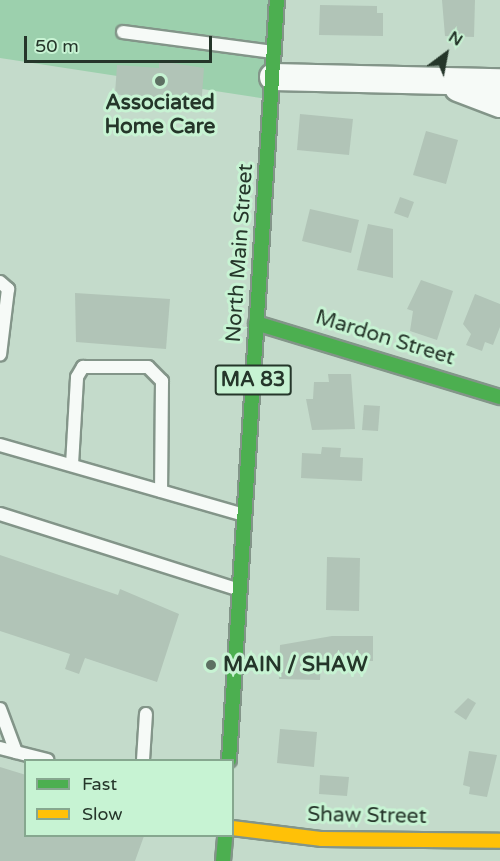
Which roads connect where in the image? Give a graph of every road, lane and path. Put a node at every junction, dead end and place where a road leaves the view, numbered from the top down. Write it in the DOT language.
graph roads {
  1 [pos="277,0"];
  2 [pos="123,32"];
  3 [pos="274,52"];
  4 [pos="273,77"];
  5 [pos="500,82"];
  6 [pos="449,85"];
  7 [pos="500,104"];
  8 [pos="0,282"];
  9 [pos="256,323"];
  10 [pos="0,354"];
  11 [pos="500,397"];
  12 [pos="0,445"];
  13 [pos="72,465"];
  14 [pos="162,491"];
  15 [pos="0,514"];
  16 [pos="245,515"];
  17 [pos="240,591"];
  18 [pos="0,709"];
  19 [pos="146,714"];
  20 [pos="0,748"];
  21 [pos="16,752"];
  22 [pos="43,759"];
  23 [pos="143,759"];
  24 [pos="229,759"];
  25 [pos="234,828"];
  26 [pos="225,837"];
  27 [pos="500,841"];
  28 [pos="223,861"];
  1 -- 3 [label="main road, North Main Street / MA 83"];
  2 -- 3 [label="lane"];
  3 -- 4 [label="main road, North Main Street / MA 83"];
  4 -- 6 [label="street"];
  4 -- 9 [label="main road, North Main Street / MA 83"];
  5 -- 6 [label="street"];
  6 -- 7 [label="street"];
  8 -- 10 [label="lane"];
  9 -- 11 [label="main road, Mardon Street"];
  9 -- 16 [label="main road, North Main Street / MA 83"];
  12 -- 13 [label="lane"];
  13 -- 14 [label="lane"];
  13 -- 14 [label="lane"];
  14 -- 16 [label="lane"];
  15 -- 17 [label="lane"];
  16 -- 17 [label="main road, North Main Street / MA 83"];
  17 -- 24 [label="main road, North Main Street / MA 83"];
  18 -- 21 [label="lane"];
  19 -- 23 [label="lane"];
  20 -- 21 [label="lane"];
  21 -- 22 [label="lane"];
  25 -- 27 [label="main road, Shaw Street"];
  26 -- 28 [label="main road"];
}
